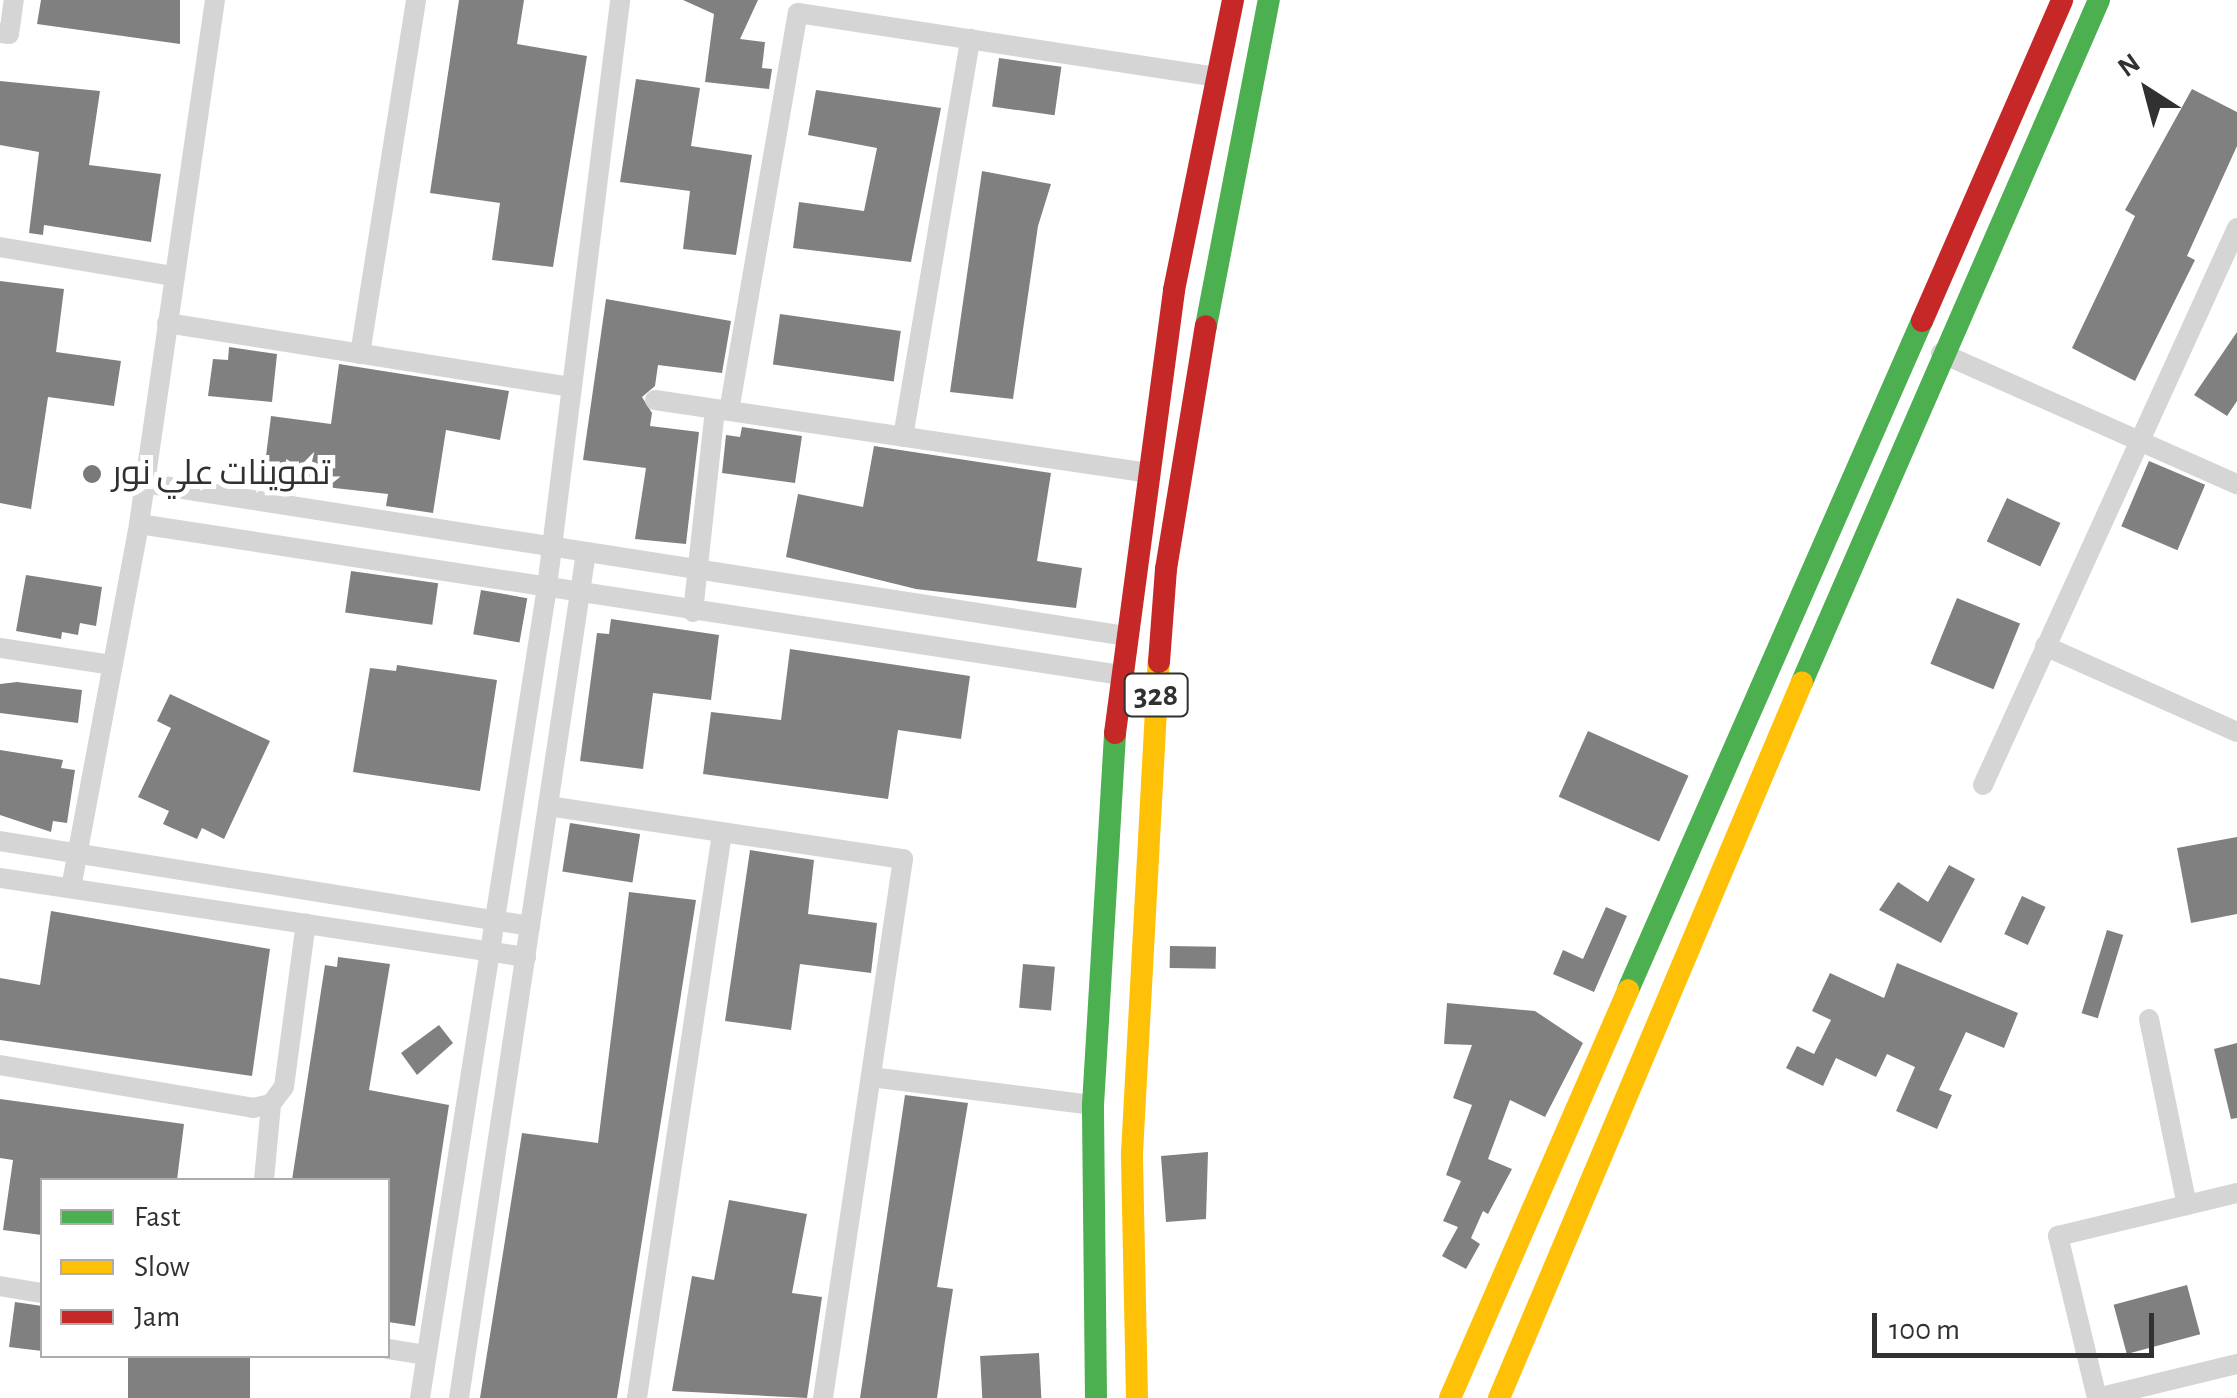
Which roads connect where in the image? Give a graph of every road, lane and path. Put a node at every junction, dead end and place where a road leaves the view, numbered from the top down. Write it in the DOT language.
graph roads {
  1 [pos="14,0"];
  2 [pos="215,0"];
  3 [pos="416,0"];
  4 [pos="620,0"];
  5 [pos="1232,0"];
  6 [pos="1269,0"];
  7 [pos="2062,0"];
  8 [pos="2099,0"];
  9 [pos="0,33"];
  10 [pos="970,39"];
  11 [pos="1216,77"];
  12 [pos="2237,228"];
  13 [pos="0,247"];
  14 [pos="2229,268"];
  15 [pos="174,276"];
  16 [pos="168,324"];
  17 [pos="1941,353"];
  18 [pos="360,354"];
  19 [pos="572,388"];
  20 [pos="655,400"];
  21 [pos="722,410"];
  22 [pos="904,437"];
  23 [pos="2139,441"];
  24 [pos="1147,473"];
  25 [pos="144,484"];
  26 [pos="2237,484"];
  27 [pos="139,524"];
  28 [pos="553,548"];
  29 [pos="586,552"];
  30 [pos="697,570"];
  31 [pos="548,588"];
  32 [pos="580,592"];
  33 [pos="693,612"];
  34 [pos="1125,636"];
  35 [pos="2045,646"];
  36 [pos="0,648"];
  37 [pos="113,665"];
  38 [pos="1121,675"];
  39 [pos="2237,732"];
  40 [pos="1983,786"];
  41 [pos="548,806"];
  42 [pos="722,833"];
  43 [pos="0,841"];
  44 [pos="78,852"];
  45 [pos="0,878"];
  46 [pos="71,888"];
  47 [pos="496,920"];
  48 [pos="306,924"];
  49 [pos="530,926"];
  50 [pos="491,951"];
  51 [pos="526,957"];
  52 [pos="2149,1019"];
  53 [pos="0,1066"];
  54 [pos="871,1077"];
  55 [pos="271,1104"];
  56 [pos="1093,1104"];
  57 [pos="264,1178"];
  58 [pos="2237,1192"];
  59 [pos="2188,1205"];
  60 [pos="0,1286"];
  61 [pos="40,1292"];
  62 [pos="390,1349"];
  63 [pos="427,1355"];
  64 [pos="2237,1364"];
  65 [pos="420,1398"];
  66 [pos="459,1398"];
  67 [pos="637,1398"];
  68 [pos="823,1398"];
  69 [pos="1096,1398"];
  70 [pos="1137,1398"];
  71 [pos="1450,1398"];
  72 [pos="1499,1398"];
  73 [pos="2097,1398"];
  1 -- 9 [label="street"];
  2 -- 15 [label="street"];
  3 -- 18 [label="street"];
  4 -- 19 [label="street"];
  5 -- 11 [label="main road"];
  6 -- 70 [label="main road, 328"];
  7 -- 71 [label="main road"];
  8 -- 17 [label="main road"];
  10 -- 11 [label="street"];
  10 -- 21 [label="street"];
  10 -- 22 [label="street"];
  11 -- 24 [label="main road"];
  12 -- 14 [label="street"];
  13 -- 15 [label="street"];
  14 -- 23 [label="street"];
  15 -- 16 [label="street"];
  16 -- 18 [label="street"];
  16 -- 25 [label="street"];
  17 -- 23 [label="street"];
  17 -- 72 [label="main road"];
  18 -- 19 [label="street"];
  19 -- 28 [label="street"];
  20 -- 21 [label="street"];
  21 -- 22 [label="street"];
  21 -- 30 [label="street"];
  22 -- 24 [label="street"];
  23 -- 26 [label="street"];
  23 -- 35 [label="street"];
  24 -- 34 [label="main road"];
  25 -- 27 [label="street"];
  25 -- 28 [label="street"];
  27 -- 31 [label="street"];
  27 -- 37 [label="street"];
  28 -- 29 [label="street"];
  28 -- 31 [label="street"];
  29 -- 30 [label="street"];
  29 -- 32 [label="street"];
  30 -- 33 [label="street"];
  30 -- 34 [label="street"];
  31 -- 32 [label="street"];
  31 -- 47 [label="street"];
  32 -- 33 [label="street"];
  32 -- 41 [label="street"];
  33 -- 38 [label="street"];
  34 -- 38 [label="main road"];
  35 -- 39 [label="street"];
  35 -- 40 [label="street"];
  36 -- 37 [label="street"];
  37 -- 44 [label="street"];
  38 -- 56 [label="main road"];
  41 -- 42 [label="street"];
  41 -- 49 [label="street"];
  42 -- 54 [label="street"];
  42 -- 67 [label="street"];
  43 -- 44 [label="street"];
  44 -- 46 [label="street"];
  44 -- 47 [label="street"];
  45 -- 46 [label="street"];
  46 -- 48 [label="street"];
  47 -- 49 [label="street"];
  47 -- 50 [label="street"];
  48 -- 50 [label="street"];
  48 -- 55 [label="street"];
  49 -- 51 [label="street"];
  50 -- 51 [label="street"];
  50 -- 63 [label="street"];
  51 -- 66 [label="street"];
  52 -- 59 [label="street"];
  53 -- 55 [label="street"];
  54 -- 56 [label="street"];
  54 -- 68 [label="street"];
  55 -- 57 [label="street"];
  56 -- 69 [label="main road"];
  58 -- 59 [label="street"];
  59 -- 73 [label="street"];
  60 -- 61 [label="street"];
  62 -- 63 [label="street"];
  63 -- 65 [label="street"];
  64 -- 73 [label="street"];
}
